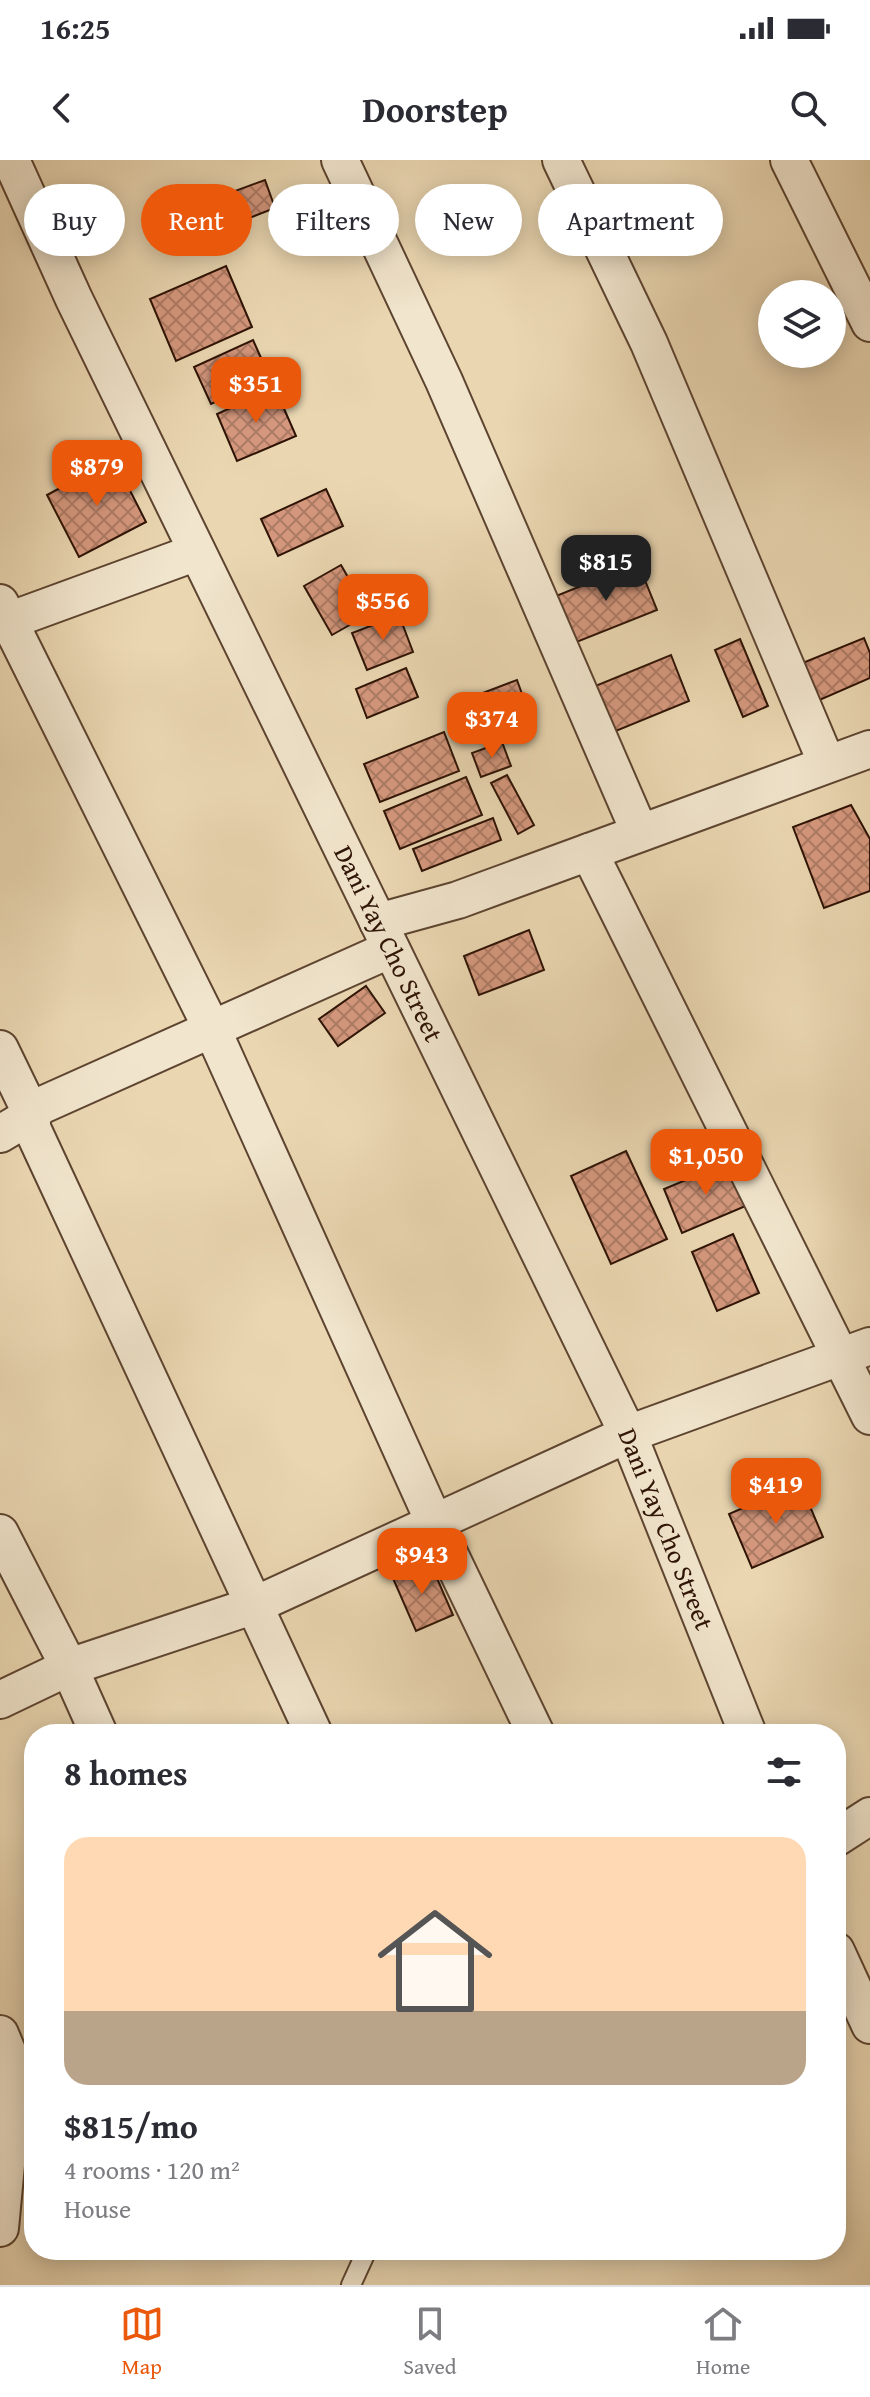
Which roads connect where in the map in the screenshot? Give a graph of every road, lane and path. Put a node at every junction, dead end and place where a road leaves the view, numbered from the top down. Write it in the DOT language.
graph roads {
  1 [pos="11,160"];
  2 [pos="340,160"];
  3 [pos="561,160"];
  4 [pos="789,160"];
  5 [pos="870,323"];
  6 [pos="197,552"];
  7 [pos="3,616"];
  8 [pos="870,749"];
  9 [pos="827,764"];
  10 [pos="640,833"];
  11 [pos="589,852"];
  12 [pos="385,936"];
  13 [pos="212,1029"];
  14 [pos="0,1049"];
  15 [pos="32,1115"];
  16 [pos="0,1134"];
  17 [pos="855,1352"];
  18 [pos="870,1416"];
  19 [pos="628,1434"];
  20 [pos="435,1524"];
  21 [pos="0,1533"];
  22 [pos="255,1605"];
  23 [pos="69,1667"];
  24 [pos="0,1700"];
  25 [pos="95,1724"];
  26 [pos="309,1724"];
  27 [pos="531,1724"];
  28 [pos="744,1724"];
  29 [pos="870,1816"];
  30 [pos="846,1832"];
  31 [pos="846,1973"];
  32 [pos="870,2025"];
  33 [pos="0,2034"];
  34 [pos="0,2228"];
  35 [pos="362,2260"];
  36 [pos="351,2285"];
  1 -- 6 [label="street, Dani Yay Cho Street"];
  2 -- 10 [label="street"];
  3 -- 9 [label="street"];
  4 -- 5 [label="street"];
  6 -- 7 [label="street"];
  6 -- 12 [label="street, Dani Yay Cho Street"];
  7 -- 13 [label="street"];
  8 -- 9 [label="street"];
  9 -- 10 [label="street"];
  10 -- 11 [label="street"];
  11 -- 12 [label="street"];
  11 -- 17 [label="street"];
  12 -- 13 [label="street"];
  12 -- 19 [label="street, Dani Yay Cho Street"];
  13 -- 15 [label="street"];
  13 -- 20 [label="street"];
  14 -- 15 [label="street"];
  15 -- 16 [label="street"];
  15 -- 22 [label="street"];
  17 -- 18 [label="street"];
  17 -- 19 [label="street"];
  19 -- 20 [label="street"];
  19 -- 28 [label="street, Dani Yay Cho Street"];
  20 -- 22 [label="street"];
  20 -- 27 [label="street"];
  21 -- 23 [label="street"];
  22 -- 23 [label="street"];
  22 -- 26 [label="street"];
  23 -- 24 [label="street"];
  23 -- 25 [label="street"];
  29 -- 30 [label="street"];
  31 -- 32 [label="street"];
  33 -- 34 [label="street"];
  35 -- 36 [label="lane"];
}
